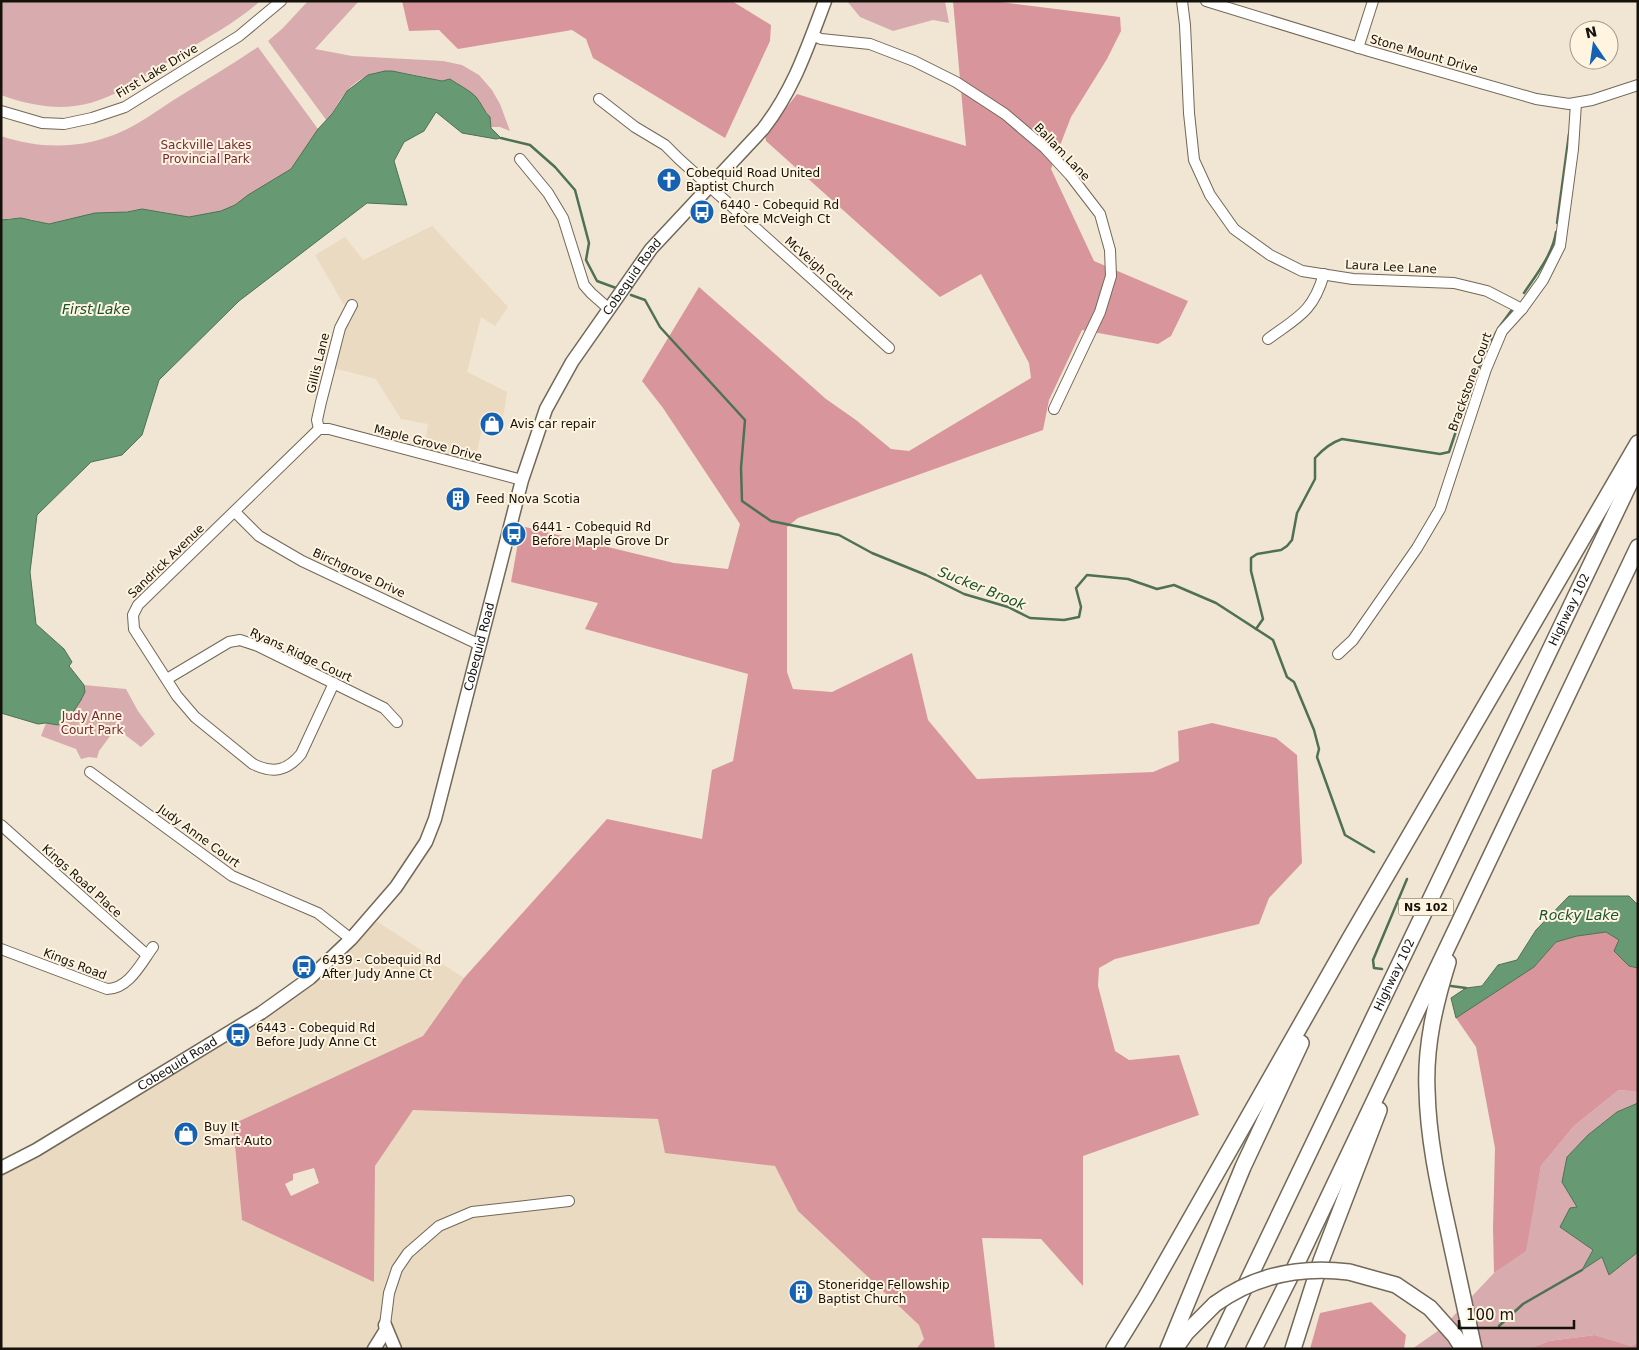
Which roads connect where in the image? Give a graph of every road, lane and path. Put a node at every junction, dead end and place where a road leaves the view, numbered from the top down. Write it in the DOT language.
graph roads {
  1 [pos="281,1"];
  2 [pos="825,1"];
  3 [pos="1182,1"];
  4 [pos="1206,1"];
  5 [pos="1373,1"];
  6 [pos="812,36"];
  7 [pos="1358,48"];
  8 [pos="1638,85"];
  9 [pos="599,99"];
  10 [pos="1576,103"];
  11 [pos="1,111"];
  12 [pos="520,159"];
  13 [pos="709,187"];
  14 [pos="1324,274"];
  15 [pos="352,305"];
  16 [pos="609,309"];
  17 [pos="1522,309"];
  18 [pos="1268,338"];
  19 [pos="889,348"];
  20 [pos="1054,409"];
  21 [pos="324,429"];
  22 [pos="1638,443"];
  23 [pos="1638,466"];
  24 [pos="522,480"];
  25 [pos="235,512"];
  26 [pos="1638,547"];
  27 [pos="480,645"];
  28 [pos="1338,654"];
  29 [pos="166,679"];
  30 [pos="334,684"];
  31 [pos="397,722"];
  32 [pos="90,772"];
  33 [pos="1,825"];
  34 [pos="1460,921"];
  35 [pos="351,939"];
  36 [pos="1349,940"];
  37 [pos="1,949"];
  38 [pos="150,951"];
  39 [pos="1413,1017"];
  40 [pos="1,1168"];
  41 [pos="569,1201"];
  42 [pos="384,1329"];
  43 [pos="374,1349"];
  44 [pos="381,1349"];
  45 [pos="395,1349"];
  46 [pos="1114,1349"];
  47 [pos="1168,1349"];
  48 [pos="1175,1349"];
  49 [pos="1215,1349"];
  50 [pos="1254,1349"];
  51 [pos="1292,1349"];
  52 [pos="1463,1349"];
  53 [pos="1474,1349"];
  1 -- 11 [label="street, First Lake Drive"];
  2 -- 6 [label="main road, Cobequid Road"];
  3 -- 14 [label="street, Laura Lee Lane"];
  4 -- 7 [label="street, Stone Mount Drive"];
  5 -- 7 [label="street"];
  6 -- 13 [label="main road, Cobequid Road"];
  6 -- 20 [label="street, Ballam Lane"];
  7 -- 10 [label="street, Stone Mount Drive"];
  8 -- 10 [label="street, Stone Mount Drive"];
  9 -- 13 [label="street, McVeigh Court"];
  10 -- 17 [label="street, Brackstone Court"];
  12 -- 16 [label="street"];
  13 -- 16 [label="main road, Cobequid Road"];
  13 -- 19 [label="street, McVeigh Court"];
  14 -- 17 [label="street, Laura Lee Lane"];
  14 -- 18 [label="street"];
  15 -- 21 [label="street, Gillis Lane"];
  16 -- 24 [label="main road, Cobequid Road"];
  17 -- 28 [label="street, Brackstone Court"];
  21 -- 24 [label="street, Maple Grove Drive"];
  21 -- 25 [label="street, Sandrick Avenue"];
  22 -- 36 [label="highway"];
  23 -- 49 [label="highway, Highway 102 / NS 102"];
  24 -- 27 [label="main road, Cobequid Road"];
  25 -- 27 [label="street, Birchgrove Drive"];
  25 -- 29 [label="street, Sandrick Avenue"];
  26 -- 34 [label="highway, NS 102"];
  27 -- 35 [label="main road, Cobequid Road"];
  29 -- 30 [label="street, Ryans Ridge Court"];
  29 -- 30 [label="street, Sandrick Avenue"];
  30 -- 31 [label="street, Ryans Ridge Court"];
  32 -- 35 [label="street, Judy Anne Court"];
  33 -- 38 [label="street, Kings Road Place"];
  34 -- 39 [label="highway, NS 102"];
  34 -- 53 [label="highway"];
  35 -- 40 [label="main road, Cobequid Road"];
  36 -- 46 [label="highway"];
  36 -- 47 [label="highway"];
  37 -- 38 [label="street, Kings Road"];
  39 -- 50 [label="highway, NS 102"];
  39 -- 51 [label="highway"];
  41 -- 42 [label="street"];
  42 -- 43 [label="main road"];
  42 -- 44 [label="street"];
  42 -- 45 [label="main road"];
  48 -- 52 [label="highway, bridge"];
}
